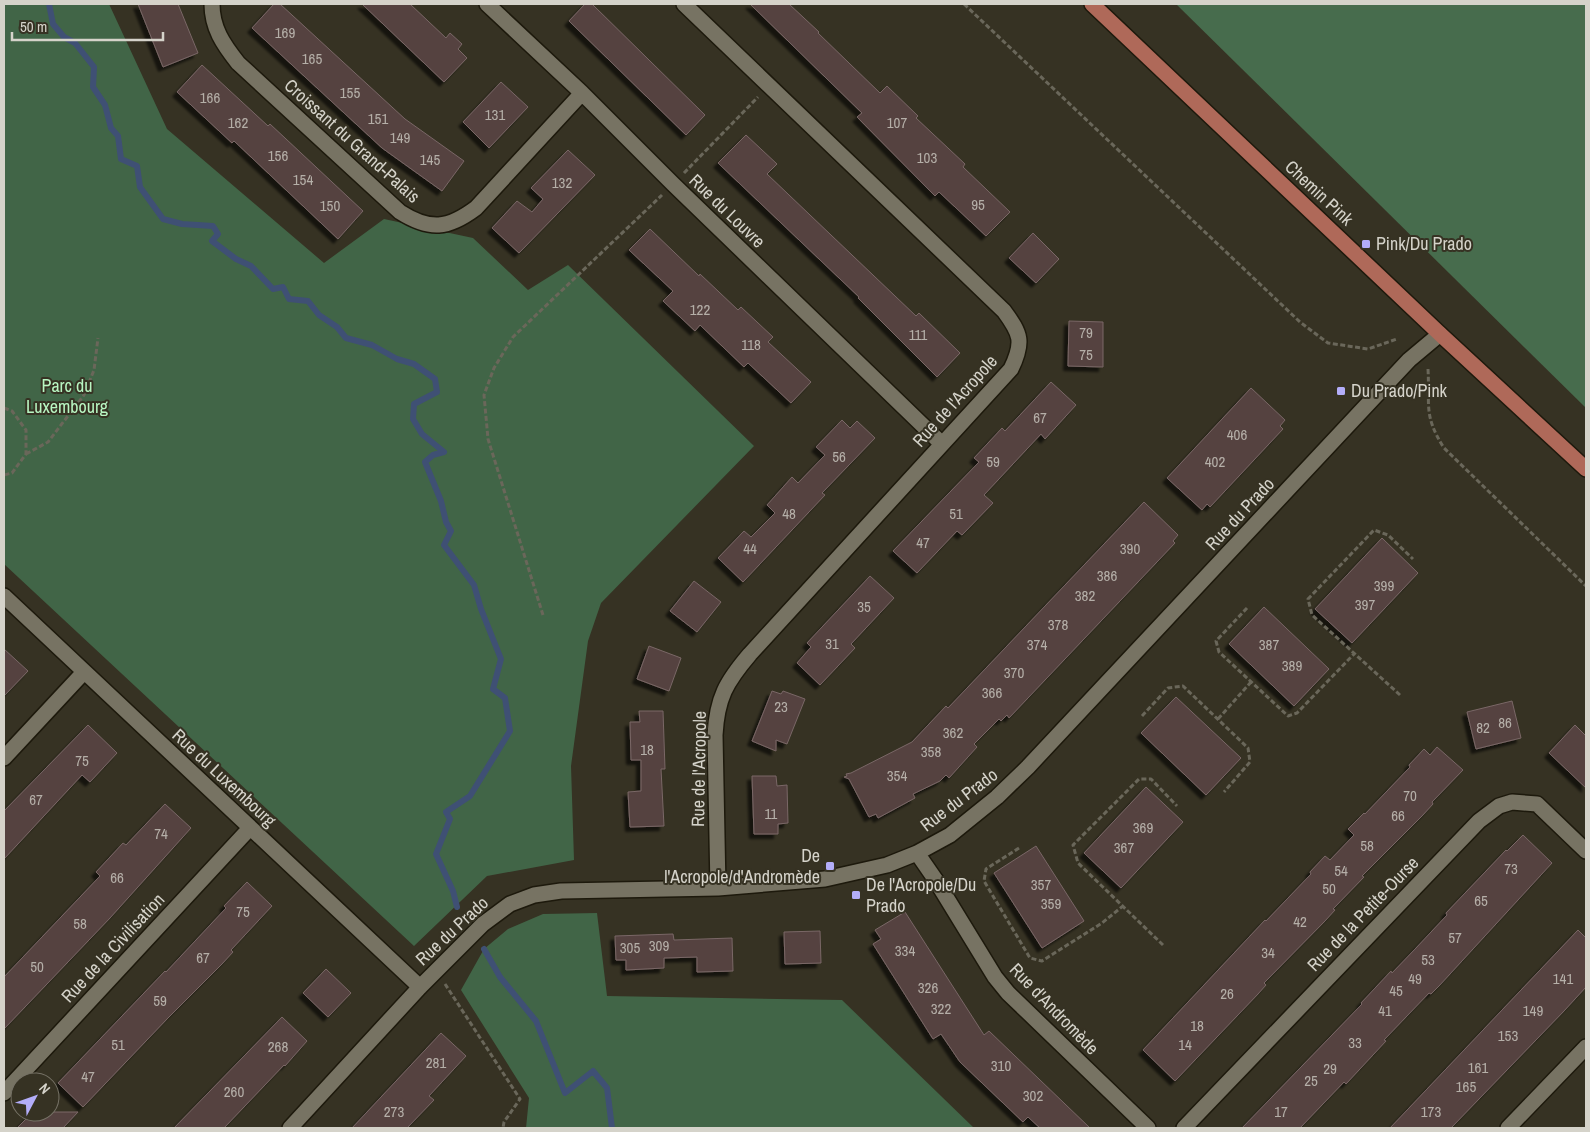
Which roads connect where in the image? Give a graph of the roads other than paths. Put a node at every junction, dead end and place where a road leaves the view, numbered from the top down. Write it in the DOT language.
graph roads {
  1 [pos="212,4"];
  2 [pos="487,4"];
  3 [pos="684,4"];
  4 [pos="1092,4"];
  5 [pos="582,93"];
  6 [pos="1440,334"];
  7 [pos="942,444"];
  8 [pos="1586,469"];
  9 [pos="4,596"];
  10 [pos="84,672"];
  11 [pos="4,758"];
  12 [pos="250,828"];
  13 [pos="1586,851"];
  14 [pos="917,853"];
  15 [pos="718,888"];
  16 [pos="420,987"];
  17 [pos="1586,1047"];
  18 [pos="4,1093"];
  19 [pos="290,1128"];
  20 [pos="1148,1128"];
  21 [pos="1184,1128"];
  22 [pos="1508,1128"];
  1 -- 5 [label="street, Croissant du Grand-Palais"];
  2 -- 5 [label="street, Rue du Louvre"];
  3 -- 7 [label="street, Rue de l'Acropole"];
  4 -- 6 [label="main road, Chemin Pink"];
  5 -- 7 [label="street, Rue du Louvre"];
  6 -- 8 [label="main road, Chemin Pink"];
  6 -- 14 [label="street, Rue du Prado"];
  7 -- 15 [label="street, Rue de l'Acropole"];
  9 -- 10 [label="street, Rue du Luxembourg"];
  10 -- 11 [label="street"];
  10 -- 12 [label="street, Rue du Luxembourg"];
  12 -- 16 [label="street, Rue du Luxembourg"];
  12 -- 18 [label="street, Rue de la Civilisation"];
  13 -- 21 [label="street, Rue de la Petite-Ourse"];
  14 -- 15 [label="street, Rue du Prado"];
  14 -- 20 [label="street, Rue d'Andromède"];
  15 -- 16 [label="street, Rue du Prado"];
  16 -- 19 [label="street, Rue du Prado"];
  17 -- 22 [label="street"];
}
